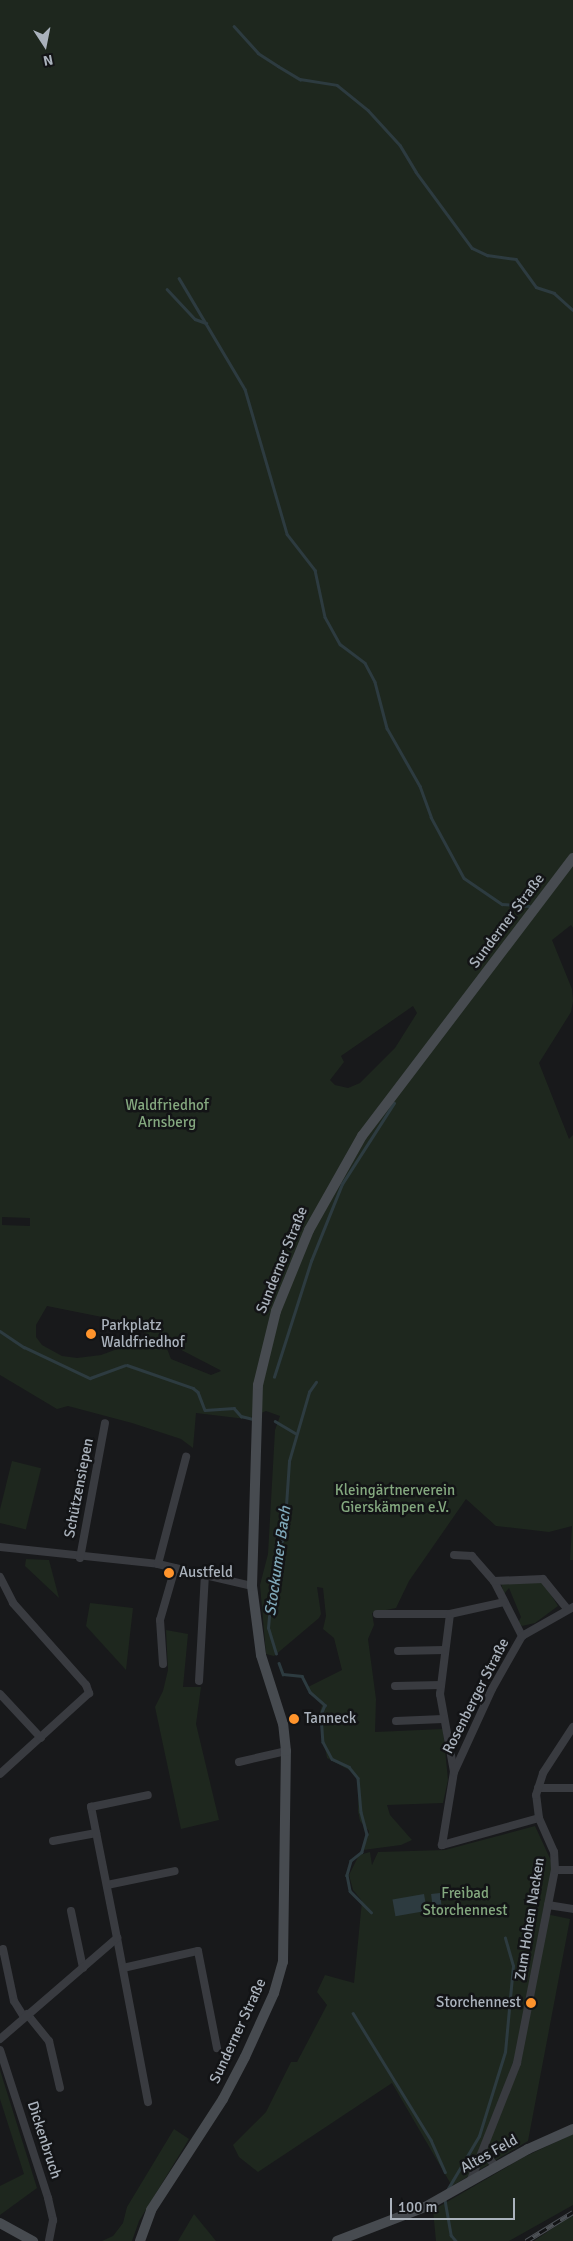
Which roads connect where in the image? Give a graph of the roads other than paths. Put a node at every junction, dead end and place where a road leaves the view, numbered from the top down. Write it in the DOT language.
graph roads {
  1 [pos="573,858"];
  2 [pos="106,1423"];
  3 [pos="186,1457"];
  4 [pos="0,1547"];
  5 [pos="454,1555"];
  6 [pos="80,1558"];
  7 [pos="158,1564"];
  8 [pos="175,1568"];
  9 [pos="205,1575"];
  10 [pos="0,1578"];
  11 [pos="494,1581"];
  12 [pos="252,1586"];
  13 [pos="504,1602"];
  14 [pos="570,1608"];
  15 [pos="377,1614"];
  16 [pos="450,1614"];
  17 [pos="522,1636"];
  18 [pos="444,1650"];
  19 [pos="398,1651"];
  20 [pos="163,1664"];
  21 [pos="199,1681"];
  22 [pos="440,1685"];
  23 [pos="395,1686"];
  24 [pos="0,1694"];
  25 [pos="443,1719"];
  26 [pos="396,1720"];
  27 [pos="573,1727"];
  28 [pos="41,1738"];
  29 [pos="286,1751"];
  30 [pos="239,1762"];
  31 [pos="454,1772"];
  32 [pos="0,1774"];
  33 [pos="538,1788"];
  34 [pos="573,1788"];
  35 [pos="148,1795"];
  36 [pos="539,1818"];
  37 [pos="96,1833"];
  38 [pos="53,1841"];
  39 [pos="555,1870"];
  40 [pos="573,1870"];
  41 [pos="175,1871"];
  42 [pos="107,1885"];
  43 [pos="548,1905"];
  44 [pos="573,1909"];
  45 [pos="71,1911"];
  46 [pos="117,1938"];
  47 [pos="3,1949"];
  48 [pos="83,1968"];
  49 [pos="123,1968"];
  50 [pos="26,2016"];
  51 [pos="0,2038"];
  52 [pos="217,2048"];
  53 [pos="0,2050"];
  54 [pos="60,2088"];
  55 [pos="148,2102"];
  56 [pos="573,2130"];
  57 [pos="483,2151"];
  58 [pos="496,2167"];
  59 [pos="470,2182"];
  60 [pos="0,2222"];
  61 [pos="33,2241"];
  62 [pos="49,2241"];
  63 [pos="140,2241"];
  64 [pos="337,2241"];
  1 -- 12 [label="main road, Sunderner Straße"];
  2 -- 6 [label="street, Schützensiepen"];
  3 -- 7 [label="street"];
  4 -- 6 [label="street"];
  5 -- 11 [label="street"];
  6 -- 7 [label="street"];
  7 -- 8 [label="street"];
  8 -- 9 [label="street"];
  8 -- 20 [label="street"];
  9 -- 12 [label="street"];
  9 -- 21 [label="street"];
  10 -- 28 [label="street"];
  11 -- 13 [label="street"];
  11 -- 14 [label="street"];
  12 -- 29 [label="main road, Sunderner Straße"];
  13 -- 16 [label="street"];
  13 -- 17 [label="street"];
  14 -- 17 [label="street, Rosenberger Straße"];
  15 -- 16 [label="street"];
  16 -- 18 [label="street"];
  17 -- 31 [label="street, Rosenberger Straße"];
  18 -- 19 [label="street"];
  18 -- 22 [label="street"];
  22 -- 23 [label="street"];
  22 -- 25 [label="street"];
  24 -- 28 [label="street"];
  25 -- 26 [label="street"];
  25 -- 31 [label="street"];
  27 -- 33 [label="street, Zum Hohen Nacken"];
  28 -- 32 [label="street"];
  29 -- 30 [label="street"];
  29 -- 63 [label="main road, Sunderner Straße"];
  31 -- 36 [label="street, Rosenberger Straße"];
  33 -- 34 [label="street"];
  33 -- 36 [label="street, Zum Hohen Nacken"];
  35 -- 37 [label="street"];
  36 -- 39 [label="street, Zum Hohen Nacken"];
  37 -- 38 [label="street"];
  37 -- 42 [label="street"];
  39 -- 40 [label="street"];
  39 -- 43 [label="street, Zum Hohen Nacken"];
  41 -- 42 [label="street"];
  42 -- 46 [label="street"];
  43 -- 44 [label="street"];
  43 -- 57 [label="street, Zum Hohen Nacken"];
  45 -- 48 [label="street"];
  46 -- 48 [label="street"];
  46 -- 49 [label="street"];
  47 -- 50 [label="street"];
  48 -- 50 [label="street"];
  49 -- 52 [label="street"];
  49 -- 55 [label="street"];
  50 -- 51 [label="street"];
  50 -- 54 [label="street"];
  53 -- 62 [label="street, Dickenbruch"];
  56 -- 58 [label="main road, Altes Feld"];
  57 -- 58 [label="street"];
  57 -- 59 [label="street, Zum Hohen Nacken"];
  58 -- 59 [label="main road, Altes Feld"];
  59 -- 64 [label="main road, Altes Feld"];
  60 -- 61 [label="main road"];
}
